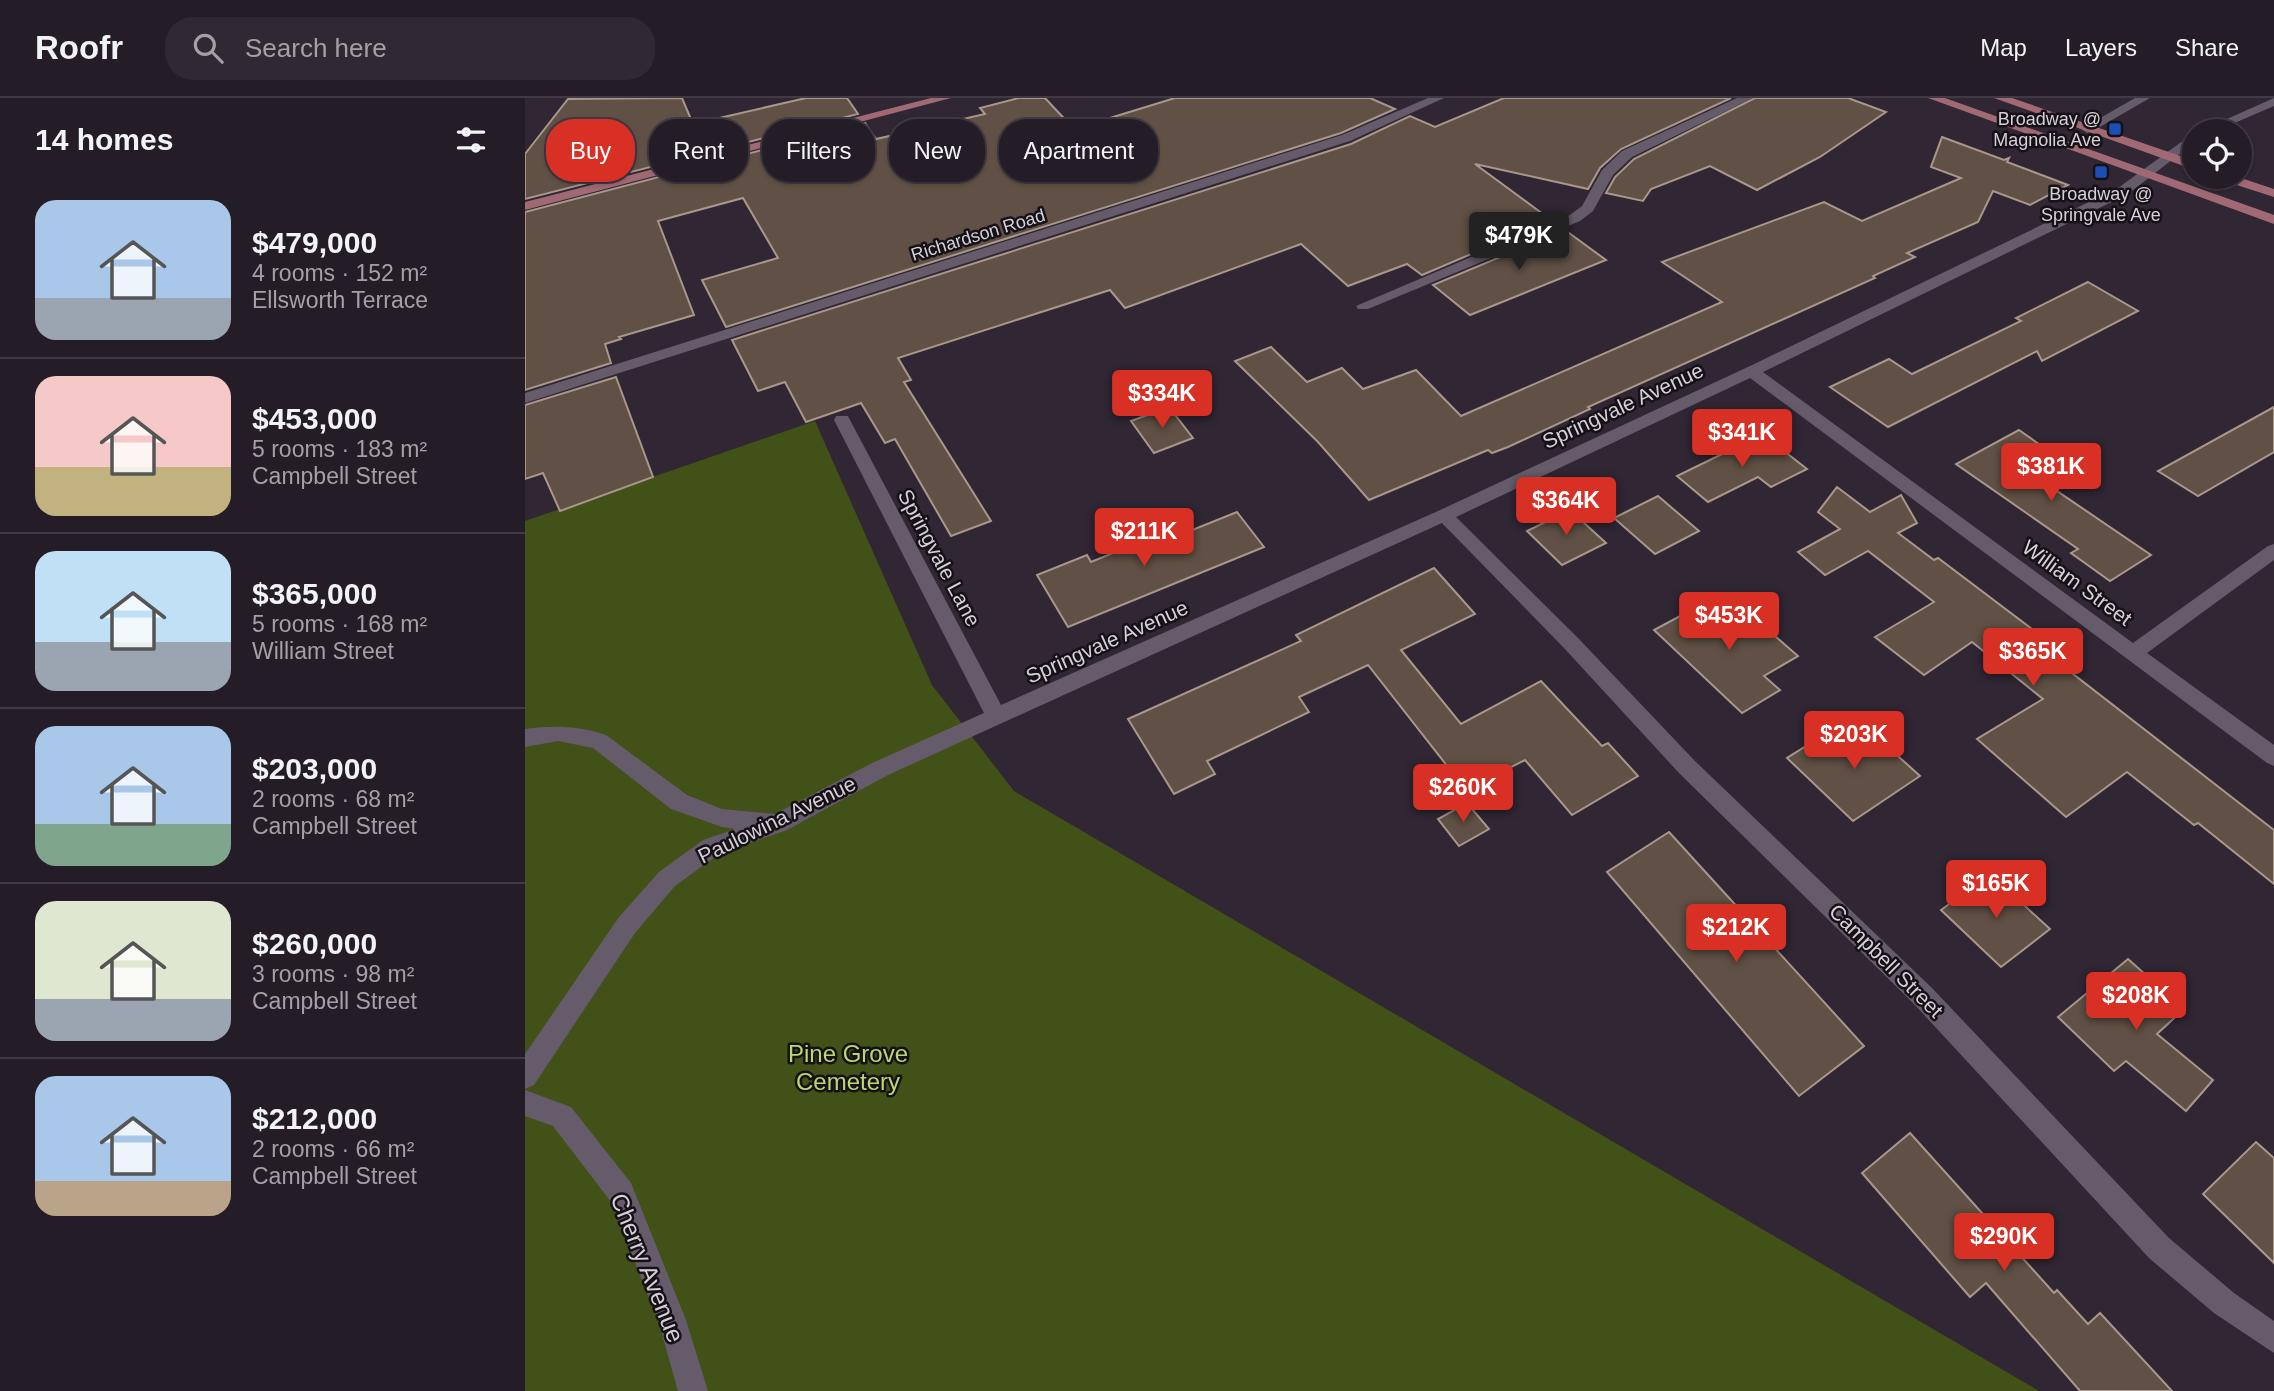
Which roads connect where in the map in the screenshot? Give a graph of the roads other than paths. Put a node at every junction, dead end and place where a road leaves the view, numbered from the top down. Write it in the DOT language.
graph roads {
  1 [pos="944,98"];
  2 [pos="1438,98"];
  3 [pos="1747,98"];
  4 [pos="1934,98"];
  5 [pos="2000,98"];
  6 [pos="2144,98"];
  7 [pos="2274,102"];
  8 [pos="2234,119"];
  9 [pos="2087,129"];
  10 [pos="2182,146"];
  11 [pos="2168,156"];
  12 [pos="2182,161"];
  13 [pos="2145,174"];
  14 [pos="2252,186"];
  15 [pos="2274,193"];
  16 [pos="525,206"];
  17 [pos="2274,220"];
  18 [pos="1363,306"];
  19 [pos="1751,371"];
  20 [pos="525,398"];
  21 [pos="842,420"];
  22 [pos="1444,516"];
  23 [pos="2274,551"];
  24 [pos="2133,653"];
  25 [pos="997,717"];
  26 [pos="525,738"];
  27 [pos="2274,757"];
  28 [pos="779,823"];
  29 [pos="525,1076"];
  30 [pos="525,1103"];
  31 [pos="2274,1338"];
  32 [pos="693,1391"];
  1 -- 16 [label="main road"];
  2 -- 20 [label="street, Richardson Road"];
  3 -- 18 [label="street"];
  4 -- 13 [label="main road"];
  5 -- 9 [label="main road"];
  6 -- 9 [label="street"];
  7 -- 8 [label="street"];
  9 -- 11 [label="main road"];
  10 -- 11 [label="street, Springvale Avenue"];
  11 -- 12 [label="main road"];
  11 -- 13 [label="street, Springvale Avenue"];
  13 -- 17 [label="main road"];
  13 -- 19 [label="street, Springvale Avenue"];
  14 -- 15 [label="main road"];
  19 -- 22 [label="street, Springvale Avenue"];
  19 -- 24 [label="street, William Street"];
  21 -- 25 [label="street, Springvale Lane"];
  22 -- 25 [label="street, Springvale Avenue"];
  22 -- 31 [label="street, Campbell Street"];
  23 -- 24 [label="street"];
  24 -- 27 [label="street, William Street"];
  25 -- 28 [label="street, Paulowina Avenue"];
  26 -- 28 [label="street"];
  28 -- 29 [label="street, Paulowina Avenue"];
  30 -- 32 [label="street, Cherry Avenue"];
}
